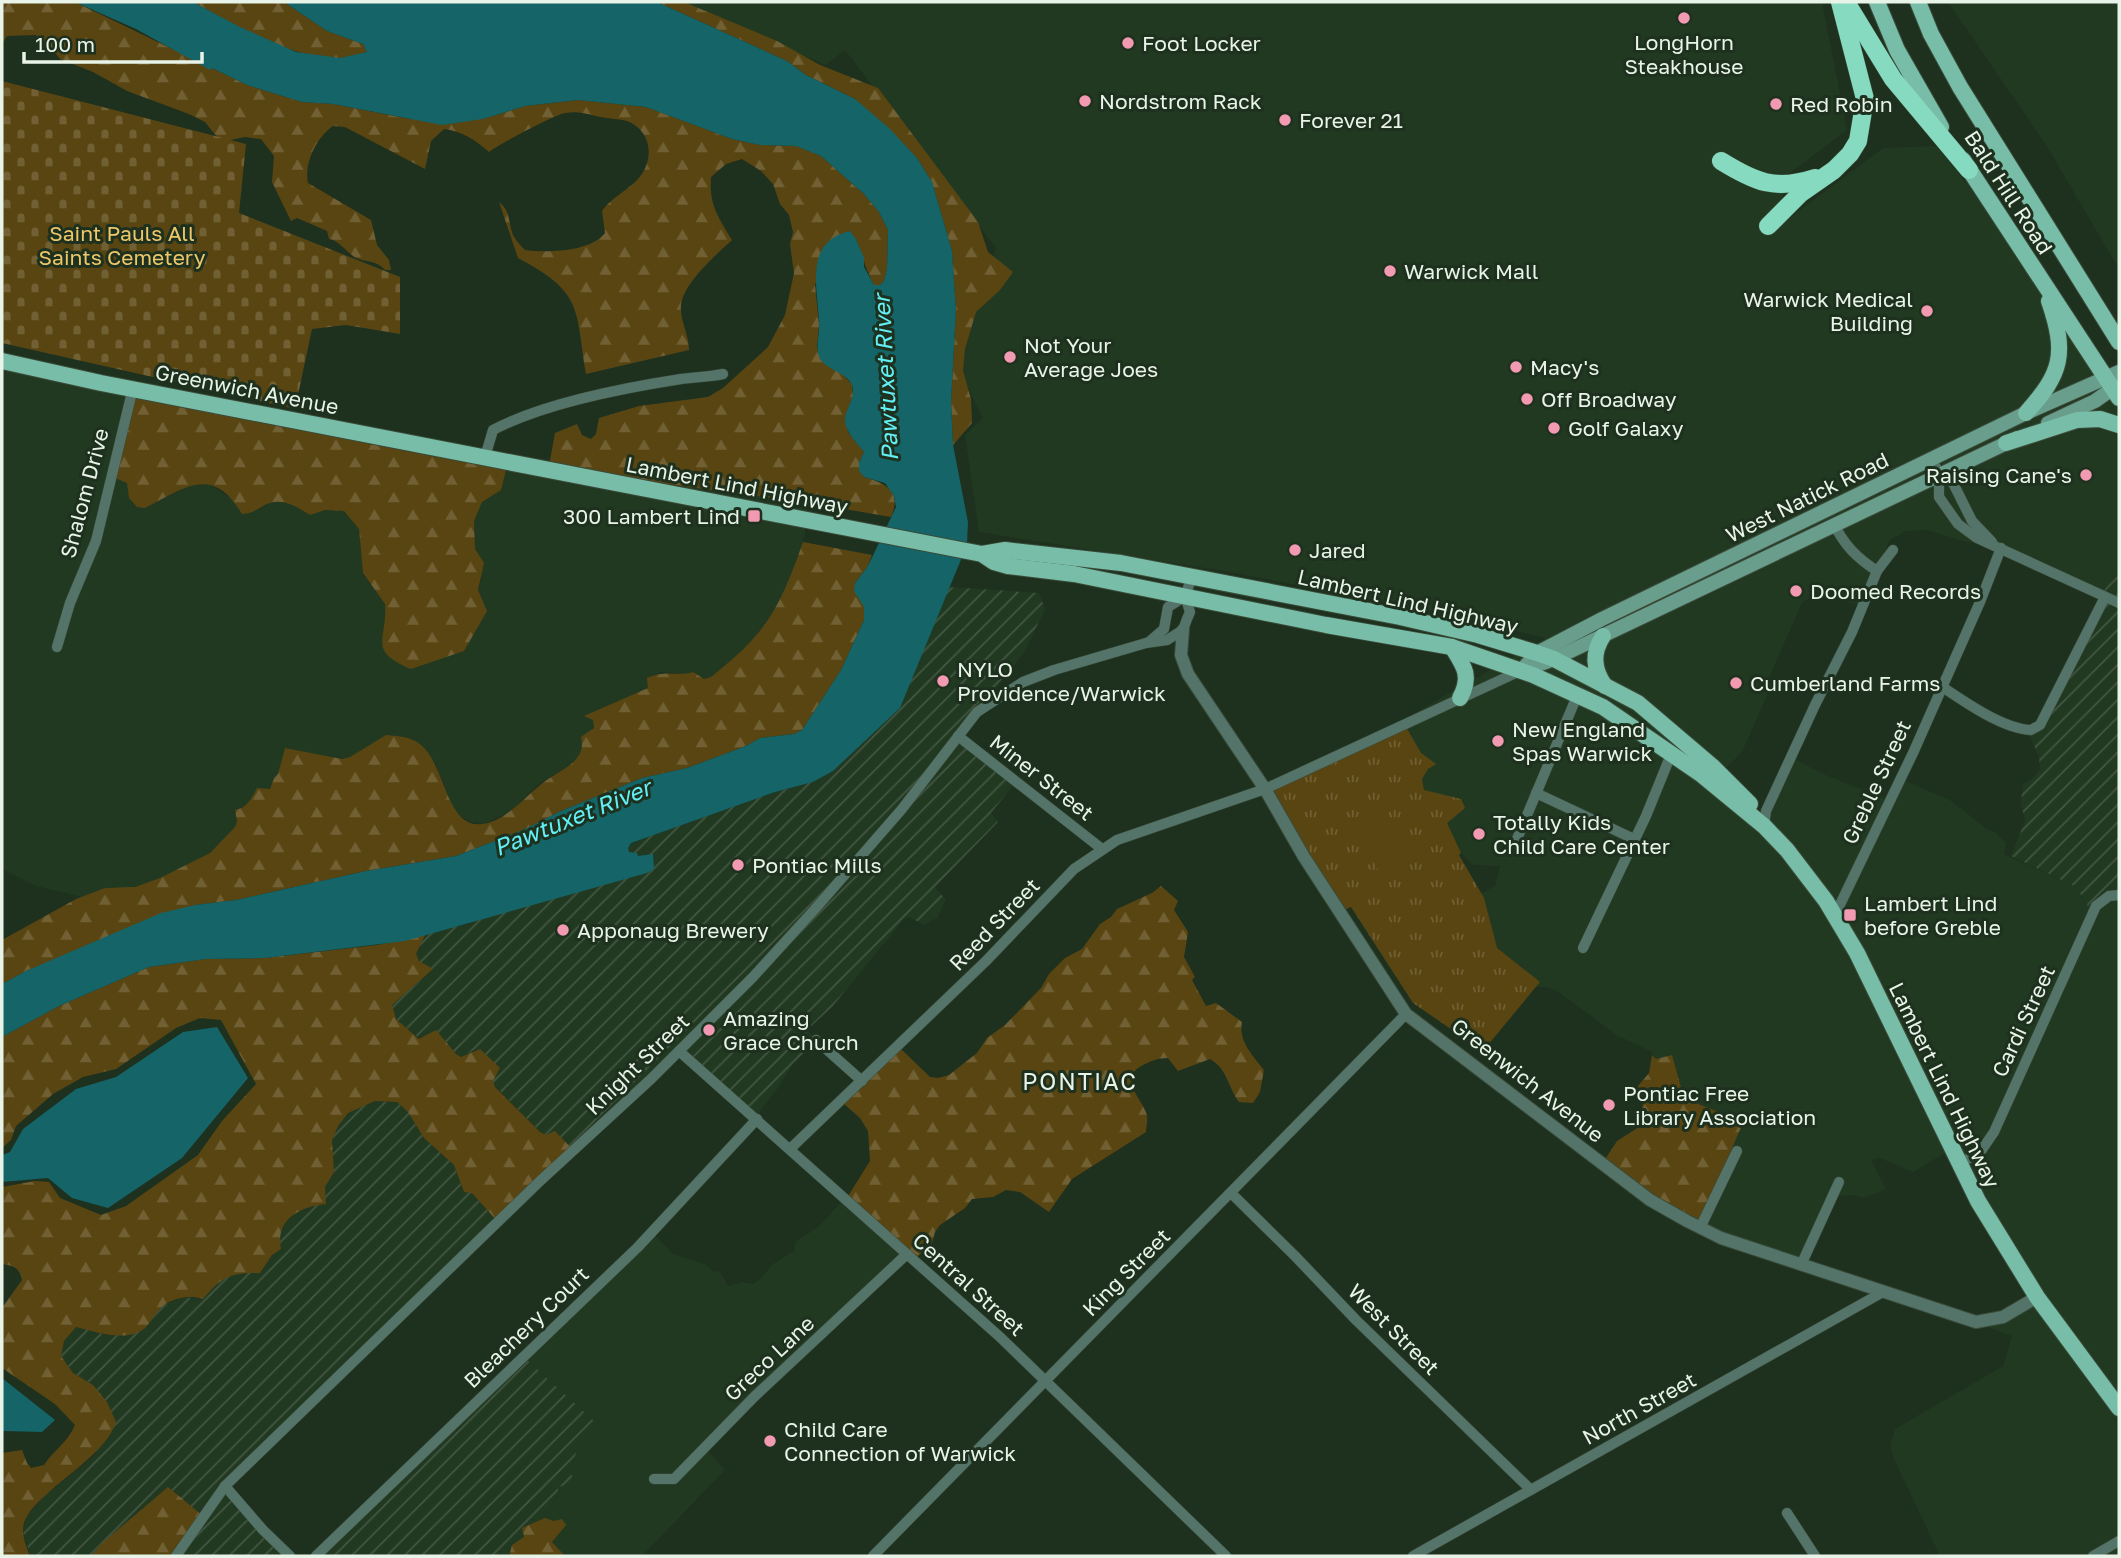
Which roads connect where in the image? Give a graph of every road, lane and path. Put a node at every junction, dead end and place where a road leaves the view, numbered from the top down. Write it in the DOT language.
graph roads {
  1 [pos="1840,2"];
  2 [pos="1846,2"];
  3 [pos="1877,2"];
  4 [pos="1918,2"];
  5 [pos="1721,161"];
  6 [pos="1834,170"];
  7 [pos="1969,170"];
  8 [pos="1768,226"];
  9 [pos="2041,279"];
  10 [pos="2119,342"];
  11 [pos="2,361"];
  12 [pos="723,374"];
  13 [pos="2115,384"];
  14 [pos="133,388"];
  15 [pos="2026,413"];
  16 [pos="2119,425"];
  17 [pos="2006,443"];
  18 [pos="485,457"];
  19 [pos="1932,459"];
  20 [pos="1939,474"];
  21 [pos="1834,524"];
  22 [pos="2001,548"];
  23 [pos="1893,550"];
  24 [pos="982,554"];
  25 [pos="1877,571"];
  26 [pos="1192,577"];
  27 [pos="1185,596"];
  28 [pos="2105,597"];
  29 [pos="2119,603"];
  30 [pos="1183,629"];
  31 [pos="1603,635"];
  32 [pos="1146,643"];
  33 [pos="57,647"];
  34 [pos="1452,647"];
  35 [pos="1537,653"];
  36 [pos="1554,659"];
  37 [pos="1521,671"];
  38 [pos="1605,686"];
  39 [pos="1941,686"];
  40 [pos="1577,696"];
  41 [pos="1460,698"];
  42 [pos="958,736"];
  43 [pos="1670,757"];
  44 [pos="1265,789"];
  45 [pos="1536,793"];
  46 [pos="1764,827"];
  47 [pos="1517,839"];
  48 [pos="1634,839"];
  49 [pos="1102,849"];
  50 [pos="2119,895"];
  51 [pos="1835,915"];
  52 [pos="1583,948"];
  53 [pos="1406,1014"];
  54 [pos="816,1040"];
  55 [pos="679,1051"];
  56 [pos="862,1081"];
  57 [pos="757,1119"];
  58 [pos="790,1149"];
  59 [pos="1737,1151"];
  60 [pos="1959,1164"];
  61 [pos="1839,1182"];
  62 [pos="1232,1194"];
  63 [pos="1700,1228"];
  64 [pos="907,1254"];
  65 [pos="1801,1265"];
  66 [pos="1883,1292"];
  67 [pos="2038,1297"];
  68 [pos="1045,1379"];
  69 [pos="2119,1408"];
  70 [pos="654,1479"];
  71 [pos="225,1486"];
  72 [pos="1531,1490"];
  73 [pos="1787,1513"];
  74 [pos="2119,1541"];
  75 [pos="176,1556"];
  76 [pos="290,1556"];
  77 [pos="316,1556"];
  78 [pos="873,1556"];
  79 [pos="1226,1556"];
  80 [pos="1413,1556"];
  81 [pos="1815,1556"];
  82 [pos="2093,1556"];
  1 -- 6 [label="highway"];
  2 -- 7 [label="highway"];
  3 -- 7 [label="main road, Bald Hill Road"];
  4 -- 10 [label="main road, Bald Hill Road"];
  5 -- 6 [label="highway"];
  6 -- 8 [label="highway"];
  7 -- 9 [label="main road, Bald Hill Road"];
  9 -- 13 [label="main road, Bald Hill Road"];
  9 -- 15 [label="main road"];
  11 -- 14 [label="main road, Greenwich Avenue"];
  12 -- 18 [label="street"];
  13 -- 15 [label="main road, West Natick Road"];
  13 -- 17 [label="main road, West Natick Road"];
  14 -- 18 [label="main road, Greenwich Avenue"];
  14 -- 33 [label="street, Shalom Drive"];
  15 -- 19 [label="main road, West Natick Road"];
  16 -- 17 [label="main road"];
  17 -- 20 [label="main road, West Natick Road"];
  18 -- 24 [label="main road, Lambert Lind Highway"];
  19 -- 20 [label="street"];
  19 -- 35 [label="main road, West Natick Road"];
  20 -- 21 [label="main road, West Natick Road"];
  20 -- 22 [label="street"];
  20 -- 22 [label="street"];
  21 -- 25 [label="street"];
  21 -- 31 [label="main road, West Natick Road"];
  22 -- 28 [label="street"];
  22 -- 39 [label="street, Greble Street"];
  23 -- 25 [label="street"];
  24 -- 26 [label="main road, Lambert Lind Highway"];
  24 -- 27 [label="main road, Lambert Lind Highway"];
  25 -- 46 [label="street"];
  26 -- 27 [label="street"];
  26 -- 35 [label="main road, Lambert Lind Highway"];
  27 -- 30 [label="street"];
  27 -- 32 [label="street"];
  27 -- 34 [label="main road, Lambert Lind Highway"];
  28 -- 29 [label="street"];
  28 -- 39 [label="street"];
  30 -- 32 [label="street, Knight Street"];
  30 -- 44 [label="street, Greenwich Avenue"];
  31 -- 36 [label="main road, West Natick Road"];
  31 -- 38 [label="main road"];
  32 -- 42 [label="street, Knight Street"];
  34 -- 37 [label="main road, Lambert Lind Highway"];
  34 -- 41 [label="main road"];
  35 -- 36 [label="main road, Lambert Lind Highway"];
  35 -- 37 [label="main road, West Natick Road"];
  36 -- 37 [label="main road, West Natick Road"];
  36 -- 38 [label="main road, Lambert Lind Highway"];
  37 -- 40 [label="main road, Lambert Lind Highway"];
  37 -- 41 [label="street, West Natick Road"];
  38 -- 46 [label="main road, Lambert Lind Highway"];
  39 -- 51 [label="street, Greble Street"];
  40 -- 45 [label="street"];
  40 -- 46 [label="main road, Lambert Lind Highway"];
  41 -- 44 [label="street, West Natick Road"];
  42 -- 49 [label="street, Miner Street"];
  42 -- 55 [label="street, Knight Street"];
  43 -- 48 [label="street"];
  44 -- 49 [label="street, Reed Street"];
  44 -- 53 [label="street, Greenwich Avenue"];
  45 -- 47 [label="street"];
  45 -- 48 [label="street"];
  46 -- 51 [label="main road, Lambert Lind Highway"];
  48 -- 52 [label="street"];
  49 -- 56 [label="street, Reed Street"];
  50 -- 60 [label="street, Cardi Street"];
  51 -- 60 [label="main road, Lambert Lind Highway"];
  53 -- 62 [label="street, King Street"];
  53 -- 63 [label="street, Greenwich Avenue"];
  54 -- 56 [label="street"];
  55 -- 57 [label="street, Central Street"];
  55 -- 71 [label="street, Knight Street"];
  56 -- 58 [label="street, Reed Street"];
  57 -- 58 [label="street, Central Street"];
  57 -- 77 [label="street, Bleachery Court"];
  58 -- 64 [label="street, Central Street"];
  59 -- 63 [label="street"];
  60 -- 67 [label="main road, Lambert Lind Highway"];
  61 -- 65 [label="street"];
  62 -- 68 [label="street, King Street"];
  62 -- 72 [label="street, West Street"];
  63 -- 65 [label="street, Greenwich Avenue"];
  64 -- 68 [label="street, Central Street"];
  64 -- 70 [label="street, Greco Lane"];
  65 -- 66 [label="street, Greenwich Avenue"];
  66 -- 67 [label="street, Greenwich Avenue"];
  66 -- 72 [label="street, North Street"];
  67 -- 69 [label="main road, Lambert Lind Highway"];
  68 -- 78 [label="street, King Street"];
  68 -- 79 [label="street, Central Street"];
  71 -- 75 [label="street, Knight Street"];
  71 -- 76 [label="street"];
  72 -- 80 [label="street, North Street"];
  73 -- 81 [label="street"];
  74 -- 82 [label="street"];
}
